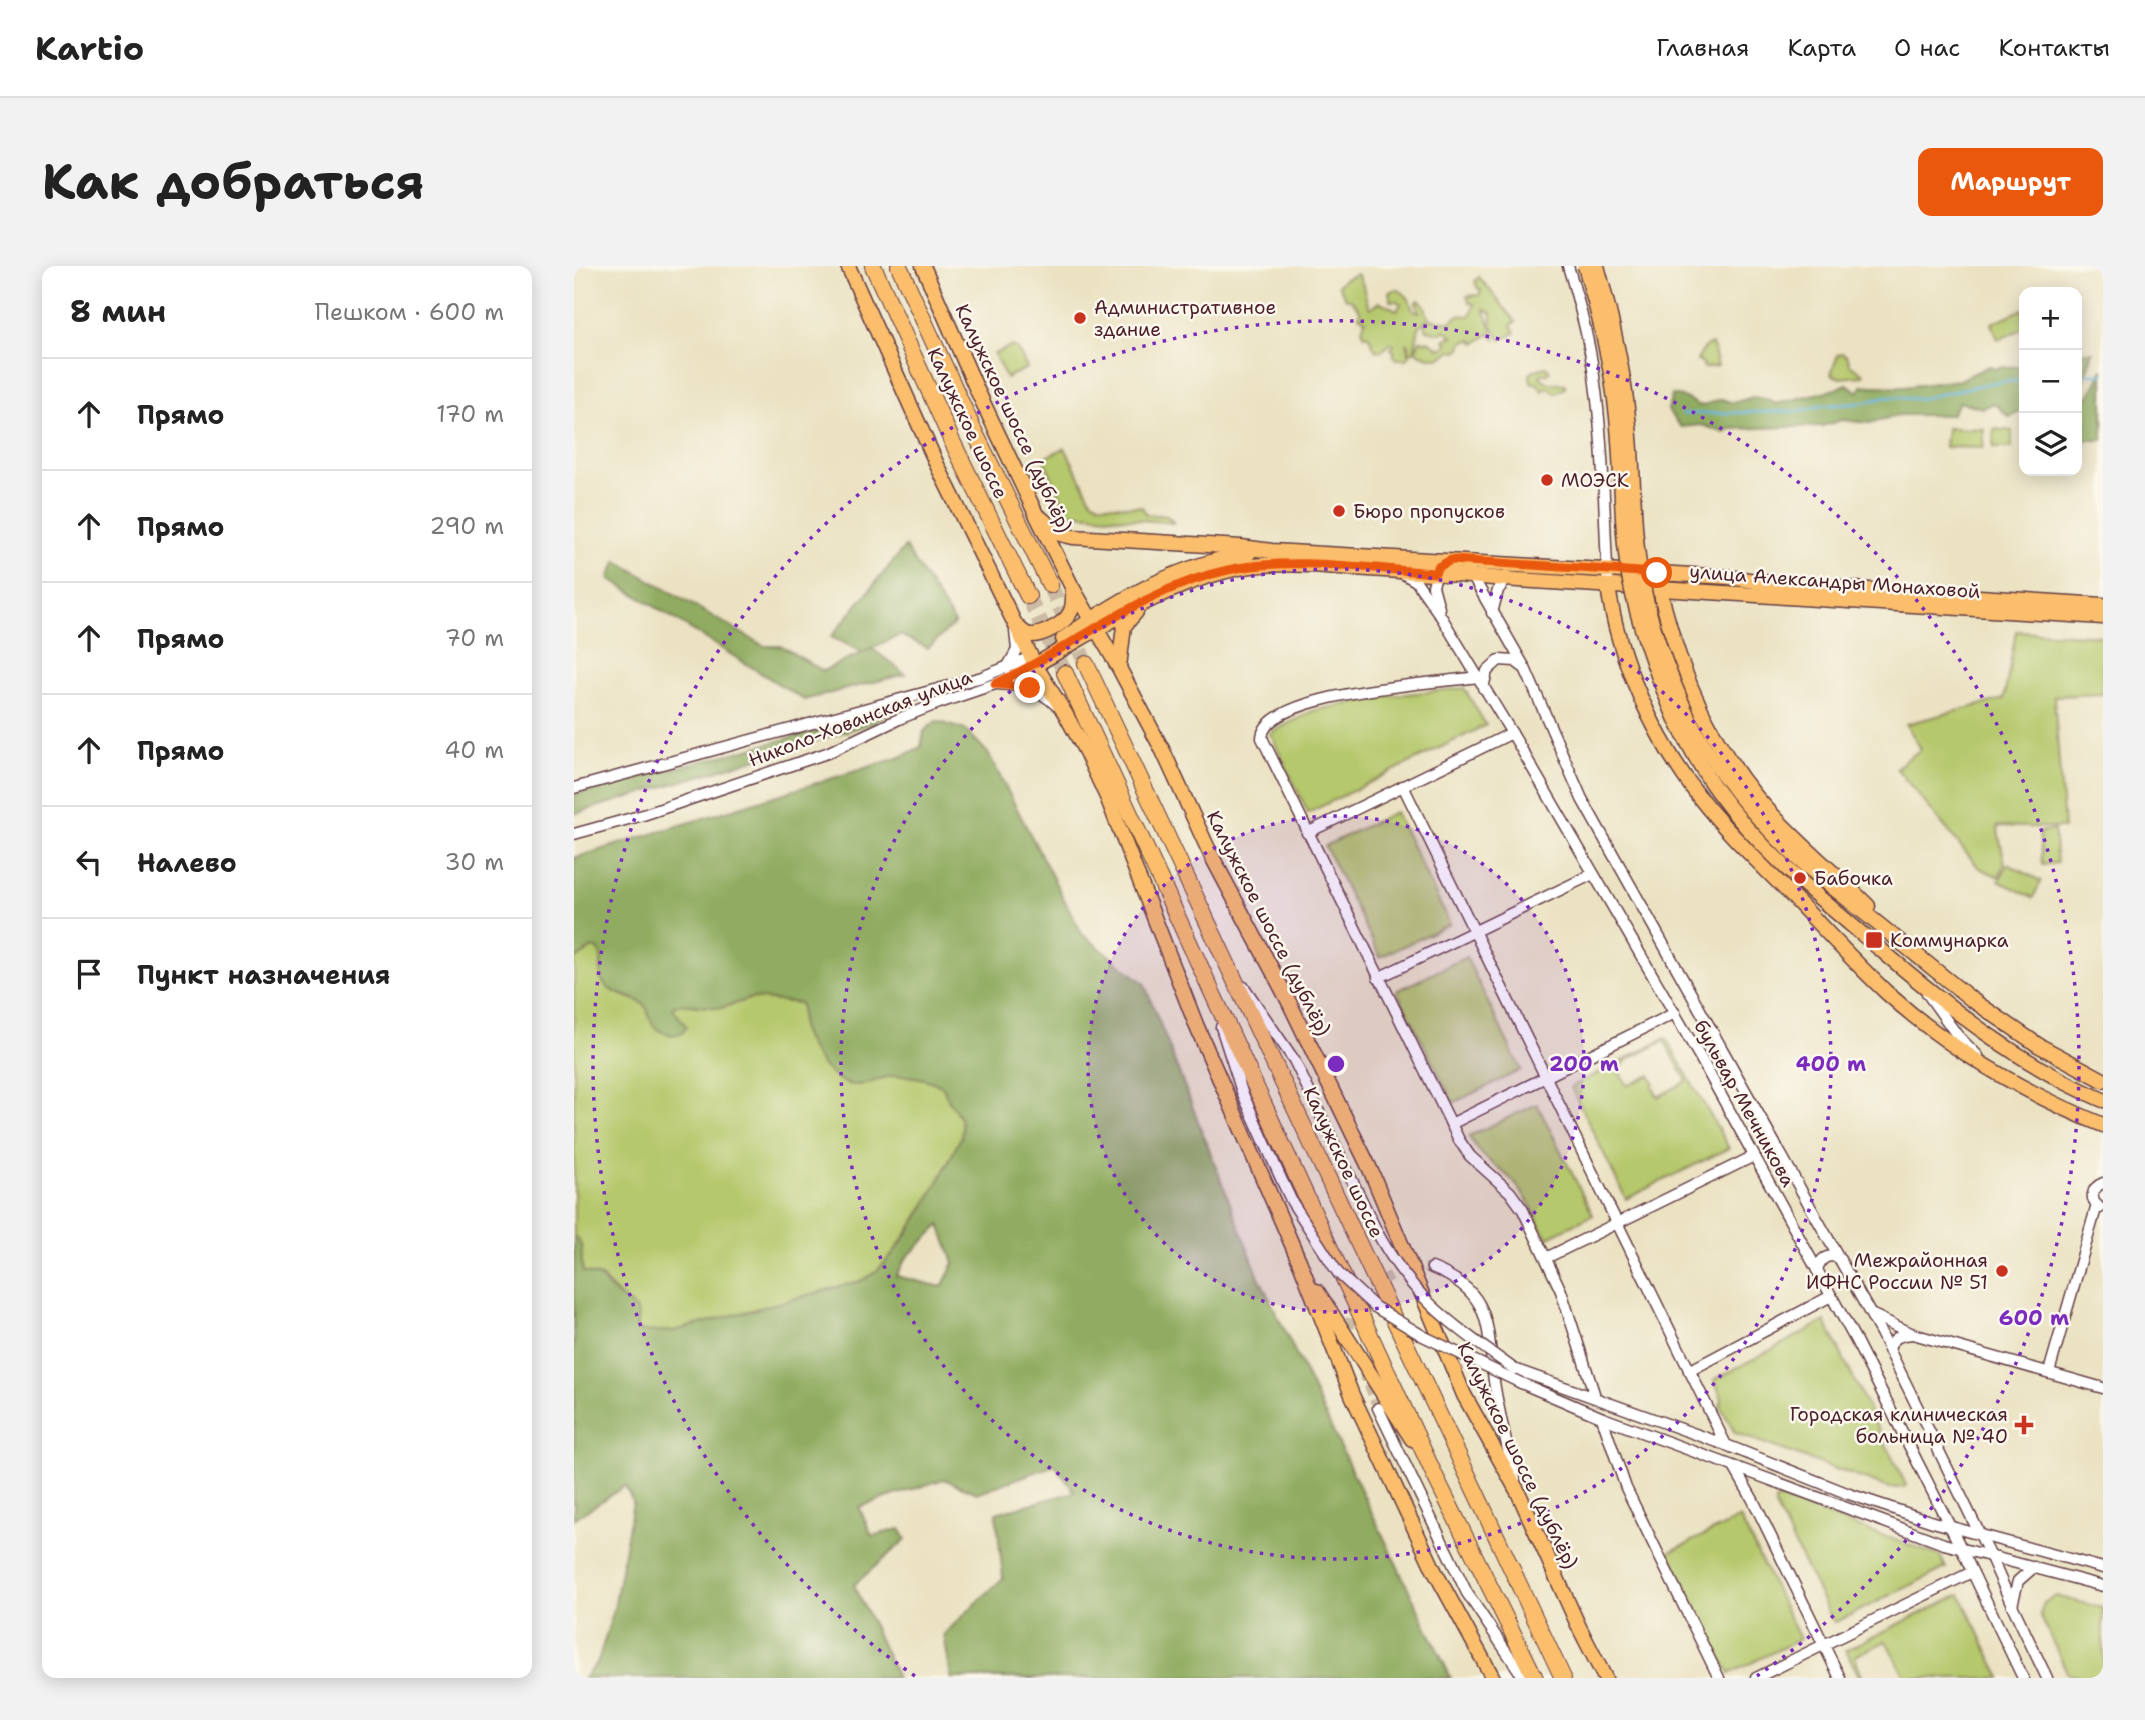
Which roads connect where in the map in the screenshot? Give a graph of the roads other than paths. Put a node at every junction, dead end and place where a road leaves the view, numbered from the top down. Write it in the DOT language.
graph roads {
  1 [pos="848,266"];
  2 [pos="873,266"];
  3 [pos="899,266"];
  4 [pos="923,266"];
  5 [pos="1568,266"];
  6 [pos="1584,266"];
  7 [pos="1597,266"];
  8 [pos="1035,512"];
  9 [pos="1272,551"];
  10 [pos="1457,560"];
  11 [pos="1607,569"];
  12 [pos="1398,570"];
  13 [pos="1435,573"];
  14 [pos="1657,573"];
  15 [pos="1471,576"];
  16 [pos="1507,579"];
  17 [pos="1051,585"];
  18 [pos="1608,586"];
  19 [pos="1072,587"];
  20 [pos="1660,589"];
  21 [pos="1028,596"];
  22 [pos="1149,600"];
  23 [pos="2103,605"];
  24 [pos="1492,612"];
  25 [pos="1110,614"];
  26 [pos="2103,617"];
  27 [pos="1442,618"];
  28 [pos="1015,624"];
  29 [pos="1094,624"];
  30 [pos="1033,661"];
  31 [pos="1086,664"];
  32 [pos="1007,668"];
  33 [pos="1119,668"];
  34 [pos="1525,668"];
  35 [pos="1065,673"];
  36 [pos="1477,677"];
  37 [pos="995,684"];
  38 [pos="1483,688"];
  39 [pos="1066,715"];
  40 [pos="1682,720"];
  41 [pos="1512,733"];
  42 [pos="1404,786"];
  43 [pos="574,788"];
  44 [pos="1307,833"];
  45 [pos="574,834"];
  46 [pos="1593,874"];
  47 [pos="1475,932"];
  48 [pos="1904,946"];
  49 [pos="1224,957"];
  50 [pos="1203,971"];
  51 [pos="1378,978"];
  52 [pos="1921,985"];
  53 [pos="1675,1013"];
  54 [pos="1996,1072"];
  55 [pos="1546,1078"];
  56 [pos="2103,1080"];
  57 [pos="2103,1100"];
  58 [pos="1451,1124"];
  59 [pos="2103,1125"];
  60 [pos="1754,1156"];
  61 [pos="2103,1183"];
  62 [pos="2100,1207"];
  63 [pos="1617,1223"];
  64 [pos="1546,1258"];
  65 [pos="1839,1258"];
  66 [pos="1300,1263"];
  67 [pos="1432,1268"];
  68 [pos="1817,1270"];
  69 [pos="1831,1296"];
  70 [pos="1869,1312"];
  71 [pos="1913,1334"];
  72 [pos="1889,1350"];
  73 [pos="1689,1371"];
  74 [pos="2049,1372"];
  75 [pos="2103,1388"];
  76 [pos="1594,1393"];
  77 [pos="1378,1408"];
  78 [pos="1711,1415"];
  79 [pos="1603,1421"];
  80 [pos="1692,1433"];
  81 [pos="1726,1445"];
  82 [pos="1734,1467"];
  83 [pos="1434,1474"];
  84 [pos="1771,1481"];
  85 [pos="1518,1492"];
  86 [pos="1752,1500"];
  87 [pos="1949,1526"];
  88 [pos="1979,1533"];
  89 [pos="1961,1548"];
  90 [pos="1990,1555"];
  91 [pos="2034,1567"];
  92 [pos="2103,1568"];
  93 [pos="1972,1572"];
  94 [pos="2103,1586"];
  95 [pos="2012,1605"];
  96 [pos="1824,1645"];
  97 [pos="1493,1678"];
  98 [pos="1524,1678"];
  99 [pos="1535,1678"];
  100 [pos="1563,1678"];
  101 [pos="1605,1678"];
  102 [pos="1719,1678"];
  103 [pos="1756,1678"];
  104 [pos="1840,1678"];
  105 [pos="2023,1678"];
  106 [pos="2048,1678"];
  1 -- 28 [label="main road"];
  2 -- 21 [label="highway, Калужское шоссе"];
  3 -- 17 [label="highway, Калужское шоссе"];
  4 -- 8 [label="main road, Калужское шоссе (дублёр)"];
  5 -- 11 [label="street"];
  6 -- 40 [label="main road, bridge"];
  7 -- 40 [label="main road, bridge"];
  8 -- 9 [label="main road, улица Александры Монаховой"];
  8 -- 19 [label="main road, Калужское шоссе (дублёр)"];
  9 -- 10 [label="main road, улица Александры Монаховой"];
  9 -- 25 [label="main road, улица Александры Монаховой"];
  10 -- 11 [label="main road, улица Александры Монаховой"];
  10 -- 13 [label="street"];
  10 -- 15 [label="street, бульвар Мечникова"];
  11 -- 14 [label="main road, улица Александры Монаховой"];
  11 -- 18 [label="street"];
  12 -- 13 [label="main road, улица Александры Монаховой"];
  12 -- 22 [label="main road, улица Александры Монаховой"];
  12 -- 27 [label="street, бульвар Мечникова"];
  13 -- 15 [label="main road, улица Александры Монаховой"];
  13 -- 27 [label="street"];
  14 -- 20 [label="main road"];
  14 -- 23 [label="main road, улица Александры Монаховой"];
  15 -- 16 [label="main road, улица Александры Монаховой"];
  15 -- 24 [label="street, бульвар Мечникова"];
  16 -- 18 [label="main road, улица Александры Монаховой"];
  16 -- 24 [label="street"];
  18 -- 20 [label="main road, улица Александры Монаховой"];
  18 -- 54 [label="main road"];
  19 -- 28 [label="main road"];
  19 -- 29 [label="main road, Калужское шоссе (дублёр)"];
  20 -- 26 [label="main road, улица Александры Монаховой"];
  20 -- 48 [label="main road"];
  22 -- 25 [label="main road, улица Александры Монаховой"];
  22 -- 33 [label="main road"];
  24 -- 34 [label="street, бульвар Мечникова"];
  25 -- 29 [label="main road"];
  27 -- 36 [label="street, бульвар Мечникова"];
  28 -- 30 [label="main road"];
  28 -- 32 [label="street"];
  29 -- 30 [label="main road"];
  29 -- 33 [label="main road, Калужское шоссе (дублёр)"];
  30 -- 32 [label="street, Николо-Хованская улица"];
  30 -- 37 [label="street, Николо-Хованская улица"];
  30 -- 39 [label="main road"];
  31 -- 49 [label="highway, Калужское шоссе"];
  32 -- 43 [label="street, Николо-Хованская улица"];
  33 -- 85 [label="main road, Калужское шоссе (дублёр)"];
  34 -- 38 [label="street"];
  34 -- 65 [label="street, бульвар Мечникова"];
  35 -- 50 [label="highway"];
  36 -- 38 [label="street, бульвар Мечникова"];
  36 -- 44 [label="street"];
  37 -- 39 [label="street"];
  37 -- 45 [label="street, Николо-Хованская улица"];
  38 -- 41 [label="street, бульвар Мечникова"];
  39 -- 66 [label="main road"];
  40 -- 48 [label="main road"];
  40 -- 52 [label="main road"];
  41 -- 42 [label="street"];
  41 -- 46 [label="street, бульвар Мечникова"];
  42 -- 44 [label="street"];
  42 -- 47 [label="street"];
  44 -- 51 [label="street"];
  46 -- 47 [label="street"];
  46 -- 53 [label="street, бульвар Мечникова"];
  47 -- 51 [label="street"];
  47 -- 55 [label="street"];
  48 -- 56 [label="main road"];
  49 -- 80 [label="street, bridge"];
  49 -- 100 [label="highway, Калужское шоссе"];
  50 -- 82 [label="street, bridge"];
  50 -- 83 [label="highway"];
  51 -- 58 [label="street"];
  52 -- 54 [label="street"];
  52 -- 57 [label="main road"];
  53 -- 55 [label="street"];
  53 -- 60 [label="street, бульвар Мечникова"];
  54 -- 59 [label="main road"];
  55 -- 58 [label="street"];
  55 -- 63 [label="street"];
  58 -- 64 [label="street"];
  60 -- 63 [label="street"];
  60 -- 68 [label="street, бульвар Мечникова"];
  61 -- 62 [label="street"];
  62 -- 74 [label="street"];
  63 -- 64 [label="street"];
  63 -- 73 [label="street"];
  64 -- 76 [label="street"];
  65 -- 68 [label="street"];
  65 -- 70 [label="street, бульвар Мечникова"];
  66 -- 83 [label="main road"];
  66 -- 97 [label="main road"];
  67 -- 85 [label="street"];
  68 -- 69 [label="street, бульвар Мечникова"];
  69 -- 73 [label="street"];
  69 -- 87 [label="street, бульвар Мечникова"];
  70 -- 71 [label="street"];
  70 -- 72 [label="street, бульвар Мечникова"];
  71 -- 72 [label="street"];
  71 -- 74 [label="street"];
  72 -- 88 [label="street, бульвар Мечникова"];
  73 -- 78 [label="street"];
  74 -- 75 [label="street"];
  77 -- 98 [label="street"];
  78 -- 80 [label="street"];
  78 -- 81 [label="street"];
  79 -- 102 [label="street"];
  80 -- 81 [label="street"];
  81 -- 87 [label="street"];
  82 -- 84 [label="street"];
  82 -- 86 [label="street"];
  83 -- 99 [label="highway"];
  84 -- 86 [label="street"];
  84 -- 89 [label="street"];
  85 -- 101 [label="main road, Калужское шоссе (дублёр)"];
  86 -- 96 [label="street"];
  87 -- 88 [label="street"];
  87 -- 89 [label="street, бульвар Мечникова"];
  88 -- 90 [label="street, бульвар Мечникова"];
  88 -- 92 [label="street"];
  89 -- 90 [label="street"];
  89 -- 93 [label="street, бульвар Мечникова"];
  90 -- 91 [label="street"];
  90 -- 95 [label="street, бульвар Мечникова"];
  91 -- 94 [label="street"];
  91 -- 95 [label="street"];
  93 -- 96 [label="street"];
  93 -- 105 [label="street, бульвар Мечникова"];
  95 -- 106 [label="street, бульвар Мечникова"];
  96 -- 103 [label="street"];
  96 -- 104 [label="street"];
}
